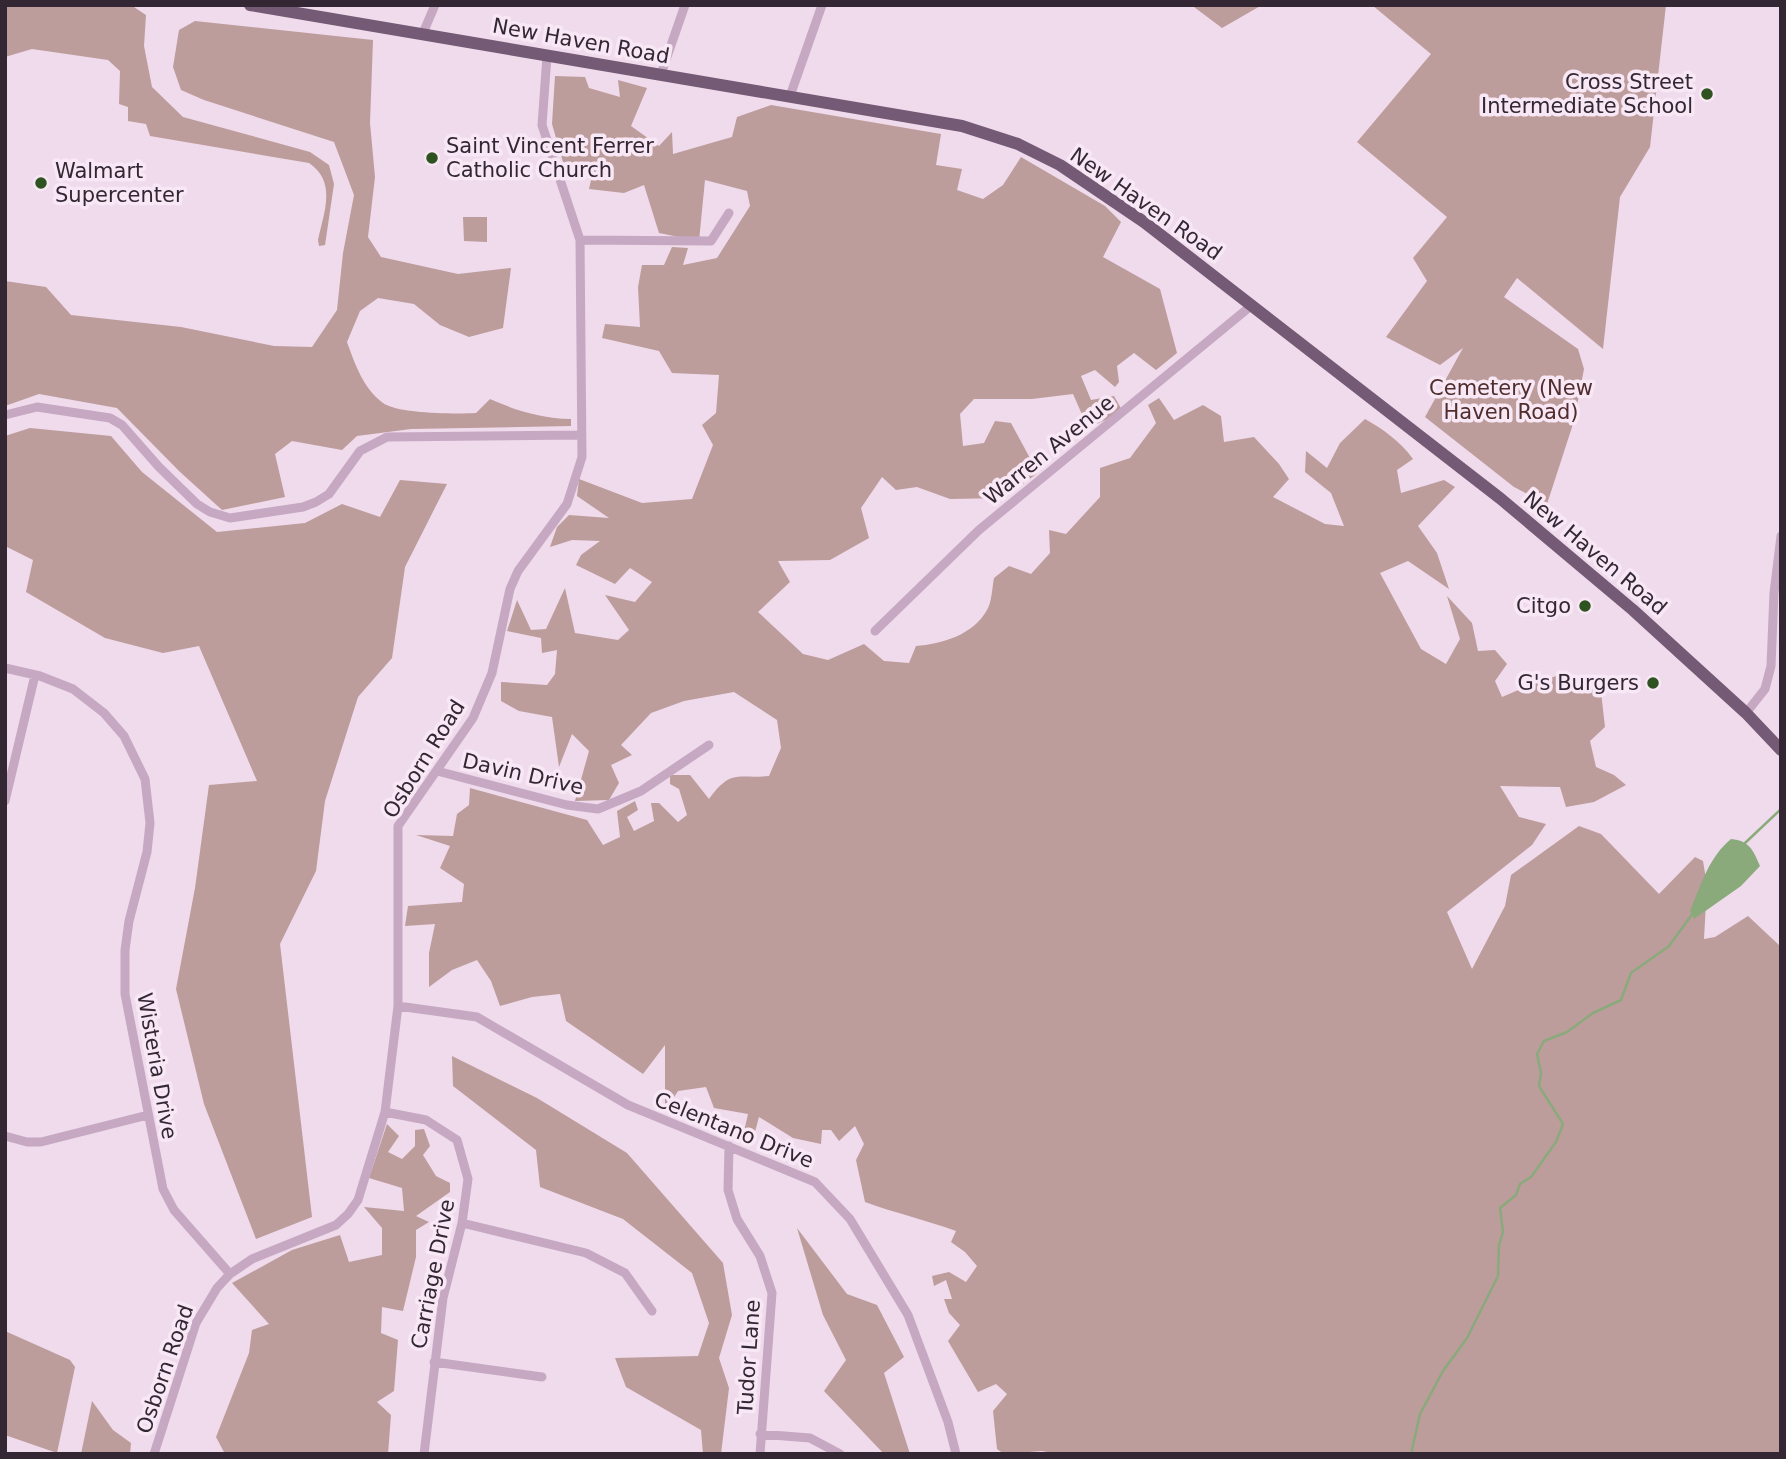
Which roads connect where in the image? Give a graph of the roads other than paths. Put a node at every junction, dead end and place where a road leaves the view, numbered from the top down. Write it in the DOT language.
graph roads {
  1 [pos="250,5"];
  2 [pos="435,5"];
  3 [pos="685,5"];
  4 [pos="822,5"];
  5 [pos="424,33"];
  6 [pos="547,56"];
  7 [pos="661,74"];
  8 [pos="790,96"];
  9 [pos="729,213"];
  10 [pos="580,240"];
  11 [pos="1252,305"];
  12 [pos="5,415"];
  13 [pos="582,435"];
  14 [pos="1781,536"];
  15 [pos="875,631"];
  16 [pos="5,668"];
  17 [pos="35,675"];
  18 [pos="1746,713"];
  19 [pos="709,745"];
  20 [pos="1781,750"];
  21 [pos="437,771"];
  22 [pos="5,801"];
  23 [pos="398,1006"];
  24 [pos="385,1112"];
  25 [pos="149,1115"];
  26 [pos="5,1136"];
  27 [pos="729,1146"];
  28 [pos="462,1223"];
  29 [pos="230,1274"];
  30 [pos="652,1311"];
  31 [pos="434,1362"];
  32 [pos="542,1377"];
  33 [pos="760,1434"];
  34 [pos="153,1454"];
  35 [pos="425,1454"];
  36 [pos="760,1454"];
  37 [pos="839,1454"];
  38 [pos="956,1454"];
  1 -- 5 [label="main road, New Haven Road"];
  2 -- 5 [label="street"];
  3 -- 7 [label="street"];
  4 -- 8 [label="street"];
  5 -- 6 [label="main road, New Haven Road"];
  6 -- 7 [label="main road, New Haven Road"];
  6 -- 10 [label="street, Osborn Road"];
  7 -- 8 [label="main road, New Haven Road"];
  8 -- 11 [label="main road, New Haven Road"];
  9 -- 10 [label="street"];
  10 -- 13 [label="street, Osborn Road"];
  11 -- 15 [label="street, Warren Avenue"];
  11 -- 18 [label="main road, New Haven Road"];
  12 -- 13 [label="street"];
  13 -- 21 [label="street, Osborn Road"];
  14 -- 18 [label="street"];
  16 -- 17 [label="street, Wisteria Drive"];
  17 -- 22 [label="street"];
  17 -- 25 [label="street, Wisteria Drive"];
  18 -- 20 [label="main road, New Haven Road"];
  19 -- 21 [label="street, Davin Drive"];
  21 -- 23 [label="street, Osborn Road"];
  23 -- 24 [label="street, Osborn Road"];
  23 -- 27 [label="street, Celentano Drive"];
  24 -- 28 [label="street, Carriage Drive"];
  24 -- 29 [label="street, Osborn Road"];
  25 -- 26 [label="street"];
  25 -- 29 [label="street, Wisteria Drive"];
  27 -- 33 [label="street, Tudor Lane"];
  27 -- 38 [label="street, Celentano Drive"];
  28 -- 30 [label="street"];
  28 -- 31 [label="street, Carriage Drive"];
  29 -- 34 [label="street, Osborn Road"];
  31 -- 32 [label="street"];
  31 -- 35 [label="street, Carriage Drive"];
  33 -- 36 [label="street, Tudor Lane"];
  33 -- 37 [label="street"];
}
